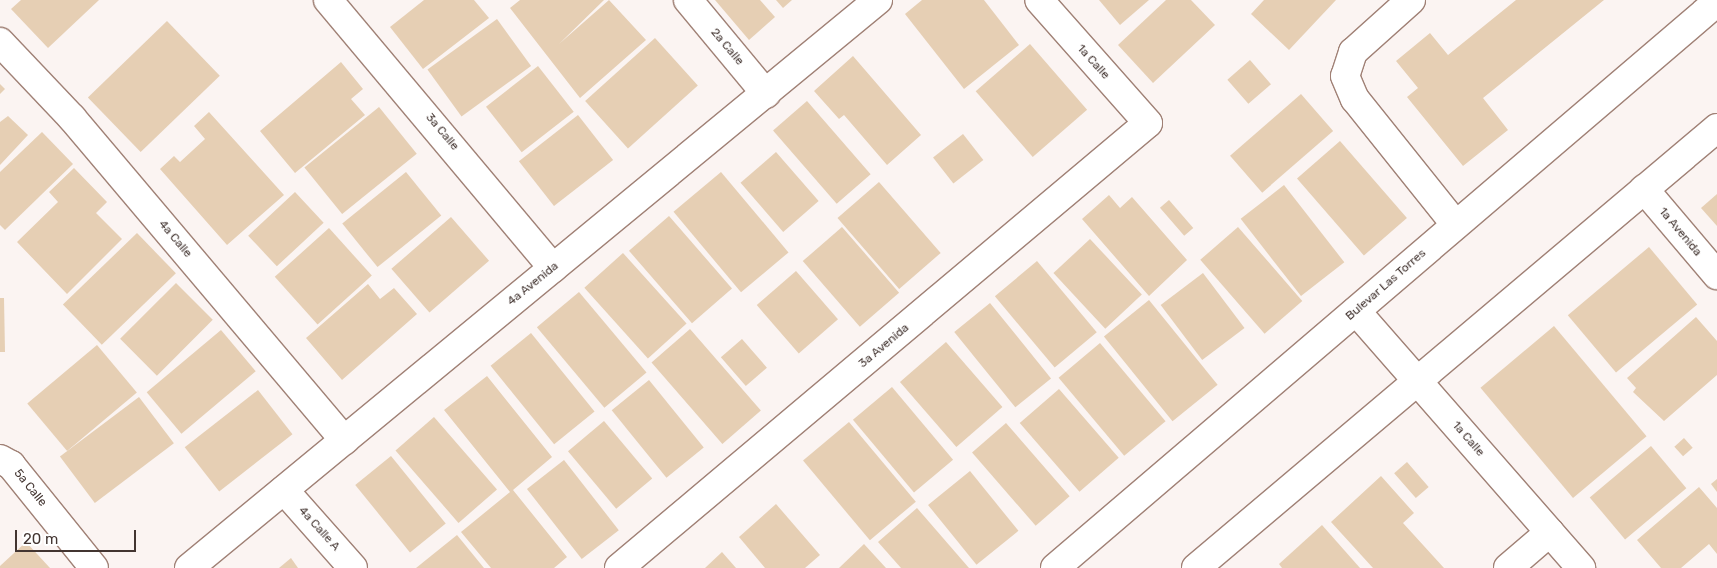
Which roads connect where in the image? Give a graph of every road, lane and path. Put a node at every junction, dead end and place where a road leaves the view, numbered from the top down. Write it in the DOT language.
graph roads {
  1 [pos="328,0"];
  2 [pos="688,0"];
  3 [pos="878,0"];
  4 [pos="1038,0"];
  5 [pos="1717,2"];
  6 [pos="1399,3"];
  7 [pos="0,42"];
  8 [pos="766,94"];
  9 [pos="1148,123"];
  10 [pos="1717,128"];
  11 [pos="1644,189"];
  12 [pos="1456,225"];
  13 [pos="553,268"];
  14 [pos="1717,276"];
  15 [pos="1356,311"];
  16 [pos="1418,381"];
  17 [pos="344,440"];
  18 [pos="0,459"];
  19 [pos="284,490"];
  20 [pos="1550,532"];
  21 [pos="94,568"];
  22 [pos="189,568"];
  23 [pos="354,568"];
  24 [pos="619,568"];
  25 [pos="1055,568"];
  26 [pos="1196,568"];
  27 [pos="1508,568"];
  28 [pos="1581,568"];
  1 -- 13 [label="street, 3a Calle"];
  2 -- 8 [label="street, 2a Calle"];
  3 -- 8 [label="street, 4a Avenida"];
  4 -- 9 [label="street, 1a Calle"];
  5 -- 12 [label="street, Bulevar Las Torres"];
  6 -- 12 [label="street"];
  7 -- 17 [label="street, 4a Calle"];
  8 -- 13 [label="street, 4a Avenida"];
  9 -- 24 [label="street, 3a Avenida"];
  10 -- 11 [label="street"];
  11 -- 14 [label="street, 1a Avenida"];
  11 -- 16 [label="street"];
  12 -- 15 [label="street, Bulevar Las Torres"];
  13 -- 17 [label="street, 4a Avenida"];
  15 -- 16 [label="street, 1a Calle"];
  15 -- 25 [label="street, Bulevar Las Torres"];
  16 -- 20 [label="street, 1a Calle"];
  16 -- 26 [label="street"];
  17 -- 19 [label="street, 4a Avenida"];
  18 -- 21 [label="street, 5a Calle"];
  19 -- 22 [label="street, 4a Avenida"];
  19 -- 23 [label="street, 4a Calle A"];
  20 -- 27 [label="street"];
  20 -- 28 [label="street, 1a Calle"];
}
